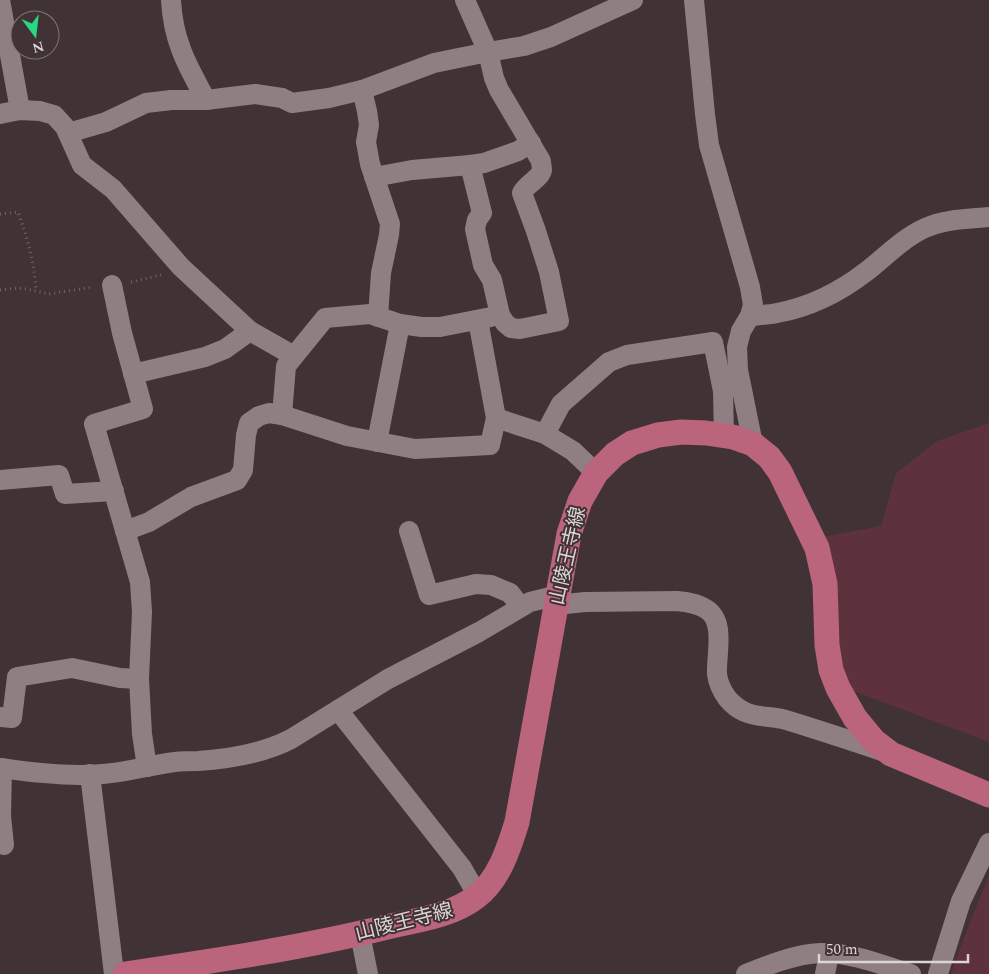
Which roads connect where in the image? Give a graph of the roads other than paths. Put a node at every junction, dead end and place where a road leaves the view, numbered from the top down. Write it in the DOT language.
graph roads {
  1 [pos="0,0"];
  2 [pos="172,0"];
  3 [pos="466,0"];
  4 [pos="633,0"];
  5 [pos="694,0"];
  6 [pos="488,52"];
  7 [pos="362,90"];
  8 [pos="206,100"];
  9 [pos="20,110"];
  10 [pos="0,114"];
  11 [pos="68,133"];
  12 [pos="531,143"];
  13 [pos="470,165"];
  14 [pos="374,177"];
  15 [pos="989,217"];
  16 [pos="112,285"];
  17 [pos="500,315"];
  18 [pos="750,316"];
  19 [pos="378,317"];
  20 [pos="478,320"];
  21 [pos="400,324"];
  22 [pos="250,331"];
  23 [pos="294,356"];
  24 [pos="133,374"];
  25 [pos="282,415"];
  26 [pos="496,418"];
  27 [pos="546,434"];
  28 [pos="724,436"];
  29 [pos="377,442"];
  30 [pos="753,444"];
  31 [pos="596,473"];
  32 [pos="0,480"];
  33 [pos="114,492"];
  34 [pos="125,531"];
  35 [pos="409,531"];
  36 [pos="557,600"];
  37 [pos="521,607"];
  38 [pos="139,679"];
  39 [pos="338,710"];
  40 [pos="0,717"];
  41 [pos="891,754"];
  42 [pos="146,767"];
  43 [pos="1,768"];
  44 [pos="90,774"];
  45 [pos="989,795"];
  46 [pos="989,843"];
  47 [pos="4,845"];
  48 [pos="478,896"];
  49 [pos="360,934"];
  50 [pos="829,954"];
  51 [pos="114,974"];
  52 [pos="125,974"];
  53 [pos="368,974"];
  54 [pos="746,974"];
  55 [pos="825,974"];
  56 [pos="911,974"];
  57 [pos="938,974"];
  1 -- 9 [label="street"];
  2 -- 8 [label="street"];
  3 -- 6 [label="street"];
  4 -- 6 [label="street"];
  5 -- 18 [label="street"];
  6 -- 7 [label="street"];
  6 -- 12 [label="street"];
  7 -- 8 [label="street"];
  7 -- 14 [label="street"];
  8 -- 11 [label="street"];
  9 -- 10 [label="street"];
  9 -- 11 [label="street"];
  11 -- 22 [label="street"];
  12 -- 13 [label="street"];
  12 -- 17 [label="street"];
  13 -- 14 [label="street"];
  13 -- 17 [label="street"];
  14 -- 19 [label="street"];
  15 -- 18 [label="street"];
  16 -- 24 [label="street"];
  17 -- 20 [label="street"];
  18 -- 30 [label="street"];
  19 -- 21 [label="street"];
  19 -- 23 [label="street"];
  20 -- 21 [label="street"];
  20 -- 26 [label="street"];
  21 -- 29 [label="street"];
  22 -- 23 [label="street"];
  22 -- 24 [label="street"];
  23 -- 25 [label="street"];
  24 -- 33 [label="street"];
  25 -- 29 [label="street"];
  25 -- 34 [label="street"];
  26 -- 27 [label="street"];
  26 -- 29 [label="street"];
  27 -- 28 [label="street"];
  27 -- 31 [label="street"];
  28 -- 30 [label="main road, 山陵王寺線"];
  28 -- 31 [label="main road, 山陵王寺線"];
  30 -- 41 [label="main road, 山陵王寺線"];
  31 -- 36 [label="main road, 山陵王寺線"];
  32 -- 33 [label="street"];
  33 -- 34 [label="street"];
  34 -- 38 [label="street"];
  35 -- 37 [label="street"];
  36 -- 37 [label="street"];
  36 -- 41 [label="street"];
  36 -- 48 [label="main road, 山陵王寺線"];
  37 -- 39 [label="street"];
  38 -- 40 [label="street"];
  38 -- 42 [label="street"];
  39 -- 42 [label="street"];
  39 -- 48 [label="street"];
  41 -- 45 [label="main road, 山陵王寺線"];
  42 -- 44 [label="street"];
  43 -- 44 [label="street"];
  43 -- 47 [label="street"];
  44 -- 51 [label="street"];
  46 -- 57 [label="street"];
  48 -- 49 [label="main road, 山陵王寺線"];
  49 -- 52 [label="main road, 山陵王寺線"];
  49 -- 53 [label="street"];
  50 -- 54 [label="street"];
  50 -- 55 [label="street"];
  50 -- 56 [label="street"];
}
